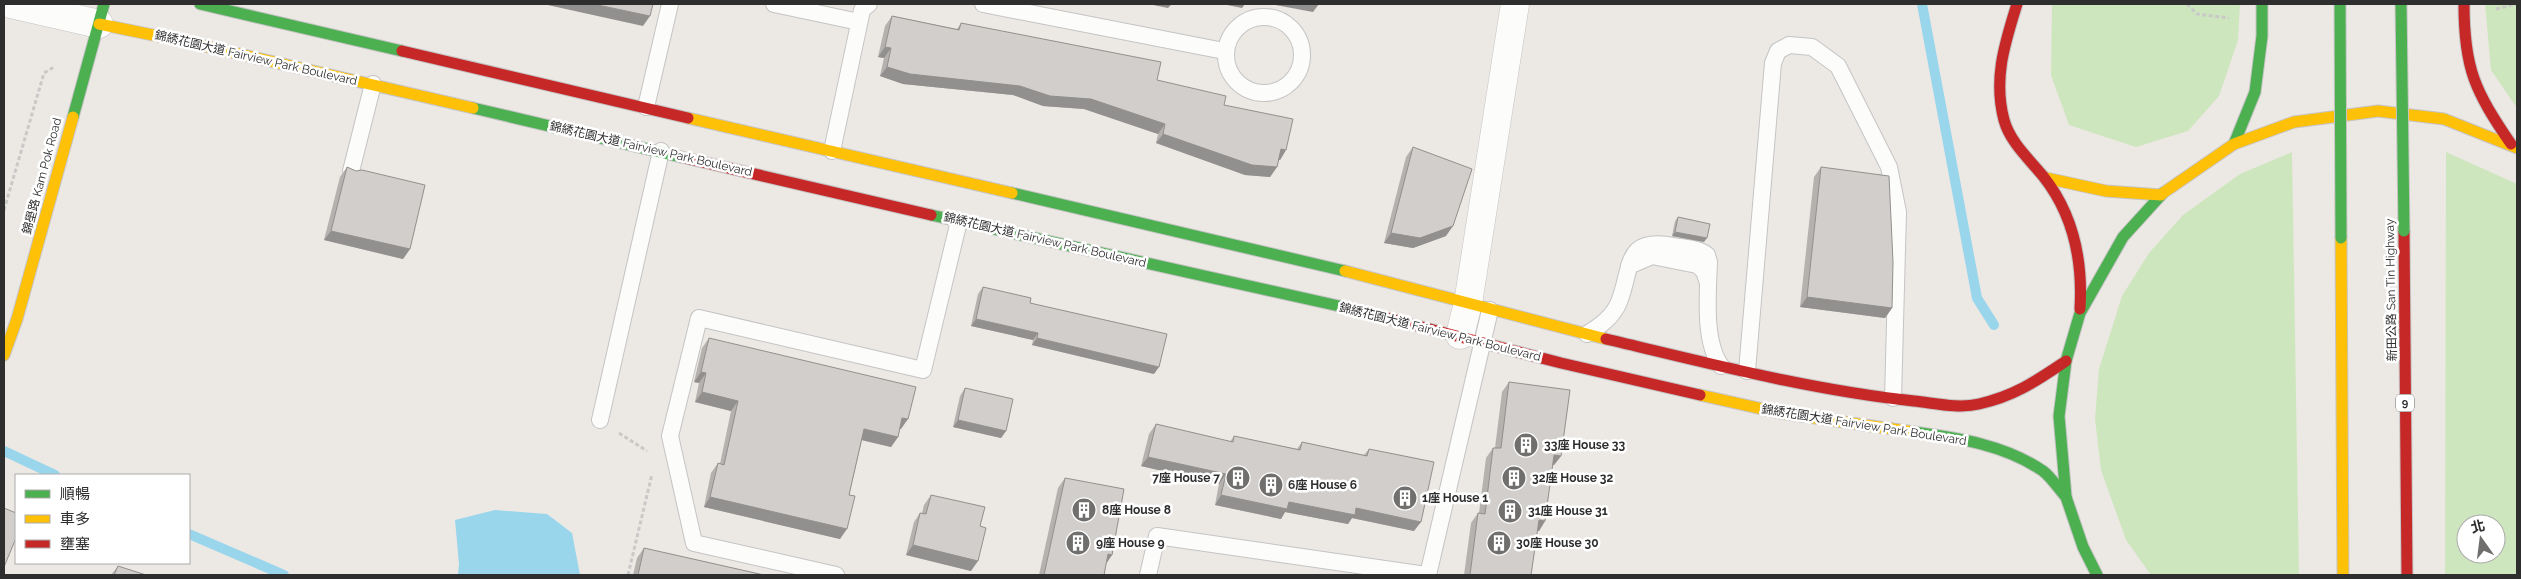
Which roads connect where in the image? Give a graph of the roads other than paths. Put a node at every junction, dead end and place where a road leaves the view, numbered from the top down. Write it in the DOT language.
graph roads {
  1 [pos="200,4"];
  2 [pos="670,4"];
  3 [pos="774,4"];
  4 [pos="869,4"];
  5 [pos="983,4"];
  6 [pos="1515,4"];
  7 [pos="2017,4"];
  8 [pos="2262,4"];
  9 [pos="2340,4"];
  10 [pos="2401,4"];
  11 [pos="2464,4"];
  12 [pos="21,6"];
  13 [pos="101,14"];
  14 [pos="859,22"];
  15 [pos="1224,51"];
  16 [pos="373,84"];
  17 [pos="646,107"];
  18 [pos="2234,144"];
  19 [pos="2514,146"];
  20 [pos="832,150"];
  21 [pos="661,151"];
  22 [pos="351,171"];
  23 [pos="2046,178"];
  24 [pos="2162,194"];
  25 [pos="958,221"];
  26 [pos="1479,306"];
  27 [pos="2080,313"];
  28 [pos="1586,334"];
  29 [pos="1471,338"];
  30 [pos="4,354"];
  31 [pos="2066,361"];
  32 [pos="1720,366"];
  33 [pos="1747,371"];
  34 [pos="1893,398"];
  35 [pos="600,420"];
  36 [pos="2066,497"];
  37 [pos="836,575"];
  38 [pos="1148,575"];
  39 [pos="1427,575"];
  40 [pos="2097,575"];
  41 [pos="2343,575"];
  42 [pos="2407,575"];
  1 -- 17 [label="main road"];
  2 -- 17 [label="lane"];
  3 -- 14 [label="lane"];
  4 -- 14 [label="lane"];
  5 -- 15 [label="lane"];
  6 -- 26 [label="street"];
  7 -- 23 [label="main road"];
  8 -- 18 [label="main road"];
  9 -- 41 [label="main road, bridge"];
  10 -- 42 [label="main road, 新田公路 San Tin Highway / 9, bridge"];
  11 -- 19 [label="main road"];
  12 -- 13 [label="street, 錦綉花園大道 Fairview Park Boulevard"];
  13 -- 16 [label="main road, 錦綉花園大道 Fairview Park Boulevard"];
  13 -- 30 [label="main road, 錦壆路 Kam Pok Road"];
  14 -- 20 [label="lane"];
  15 -- 15 [label="lane"];
  16 -- 21 [label="main road, 錦綉花園大道 Fairview Park Boulevard"];
  16 -- 22 [label="lane"];
  17 -- 20 [label="main road"];
  18 -- 19 [label="main road"];
  18 -- 24 [label="main road"];
  20 -- 26 [label="main road"];
  21 -- 25 [label="main road, 錦綉花園大道 Fairview Park Boulevard"];
  21 -- 35 [label="lane"];
  23 -- 24 [label="main road"];
  23 -- 27 [label="main road"];
  24 -- 27 [label="main road"];
  25 -- 29 [label="main road, 錦綉花園大道 Fairview Park Boulevard"];
  25 -- 37 [label="lane"];
  26 -- 28 [label="main road"];
  26 -- 29 [label="street"];
  27 -- 31 [label="main road"];
  28 -- 32 [label="main road"];
  28 -- 32 [label="lane"];
  29 -- 36 [label="main road, 錦綉花園大道 Fairview Park Boulevard"];
  29 -- 39 [label="lane"];
  31 -- 34 [label="main road"];
  31 -- 36 [label="main road"];
  32 -- 33 [label="main road"];
  33 -- 34 [label="main road"];
  33 -- 34 [label="lane"];
  36 -- 40 [label="main road"];
  38 -- 39 [label="lane"];
}
